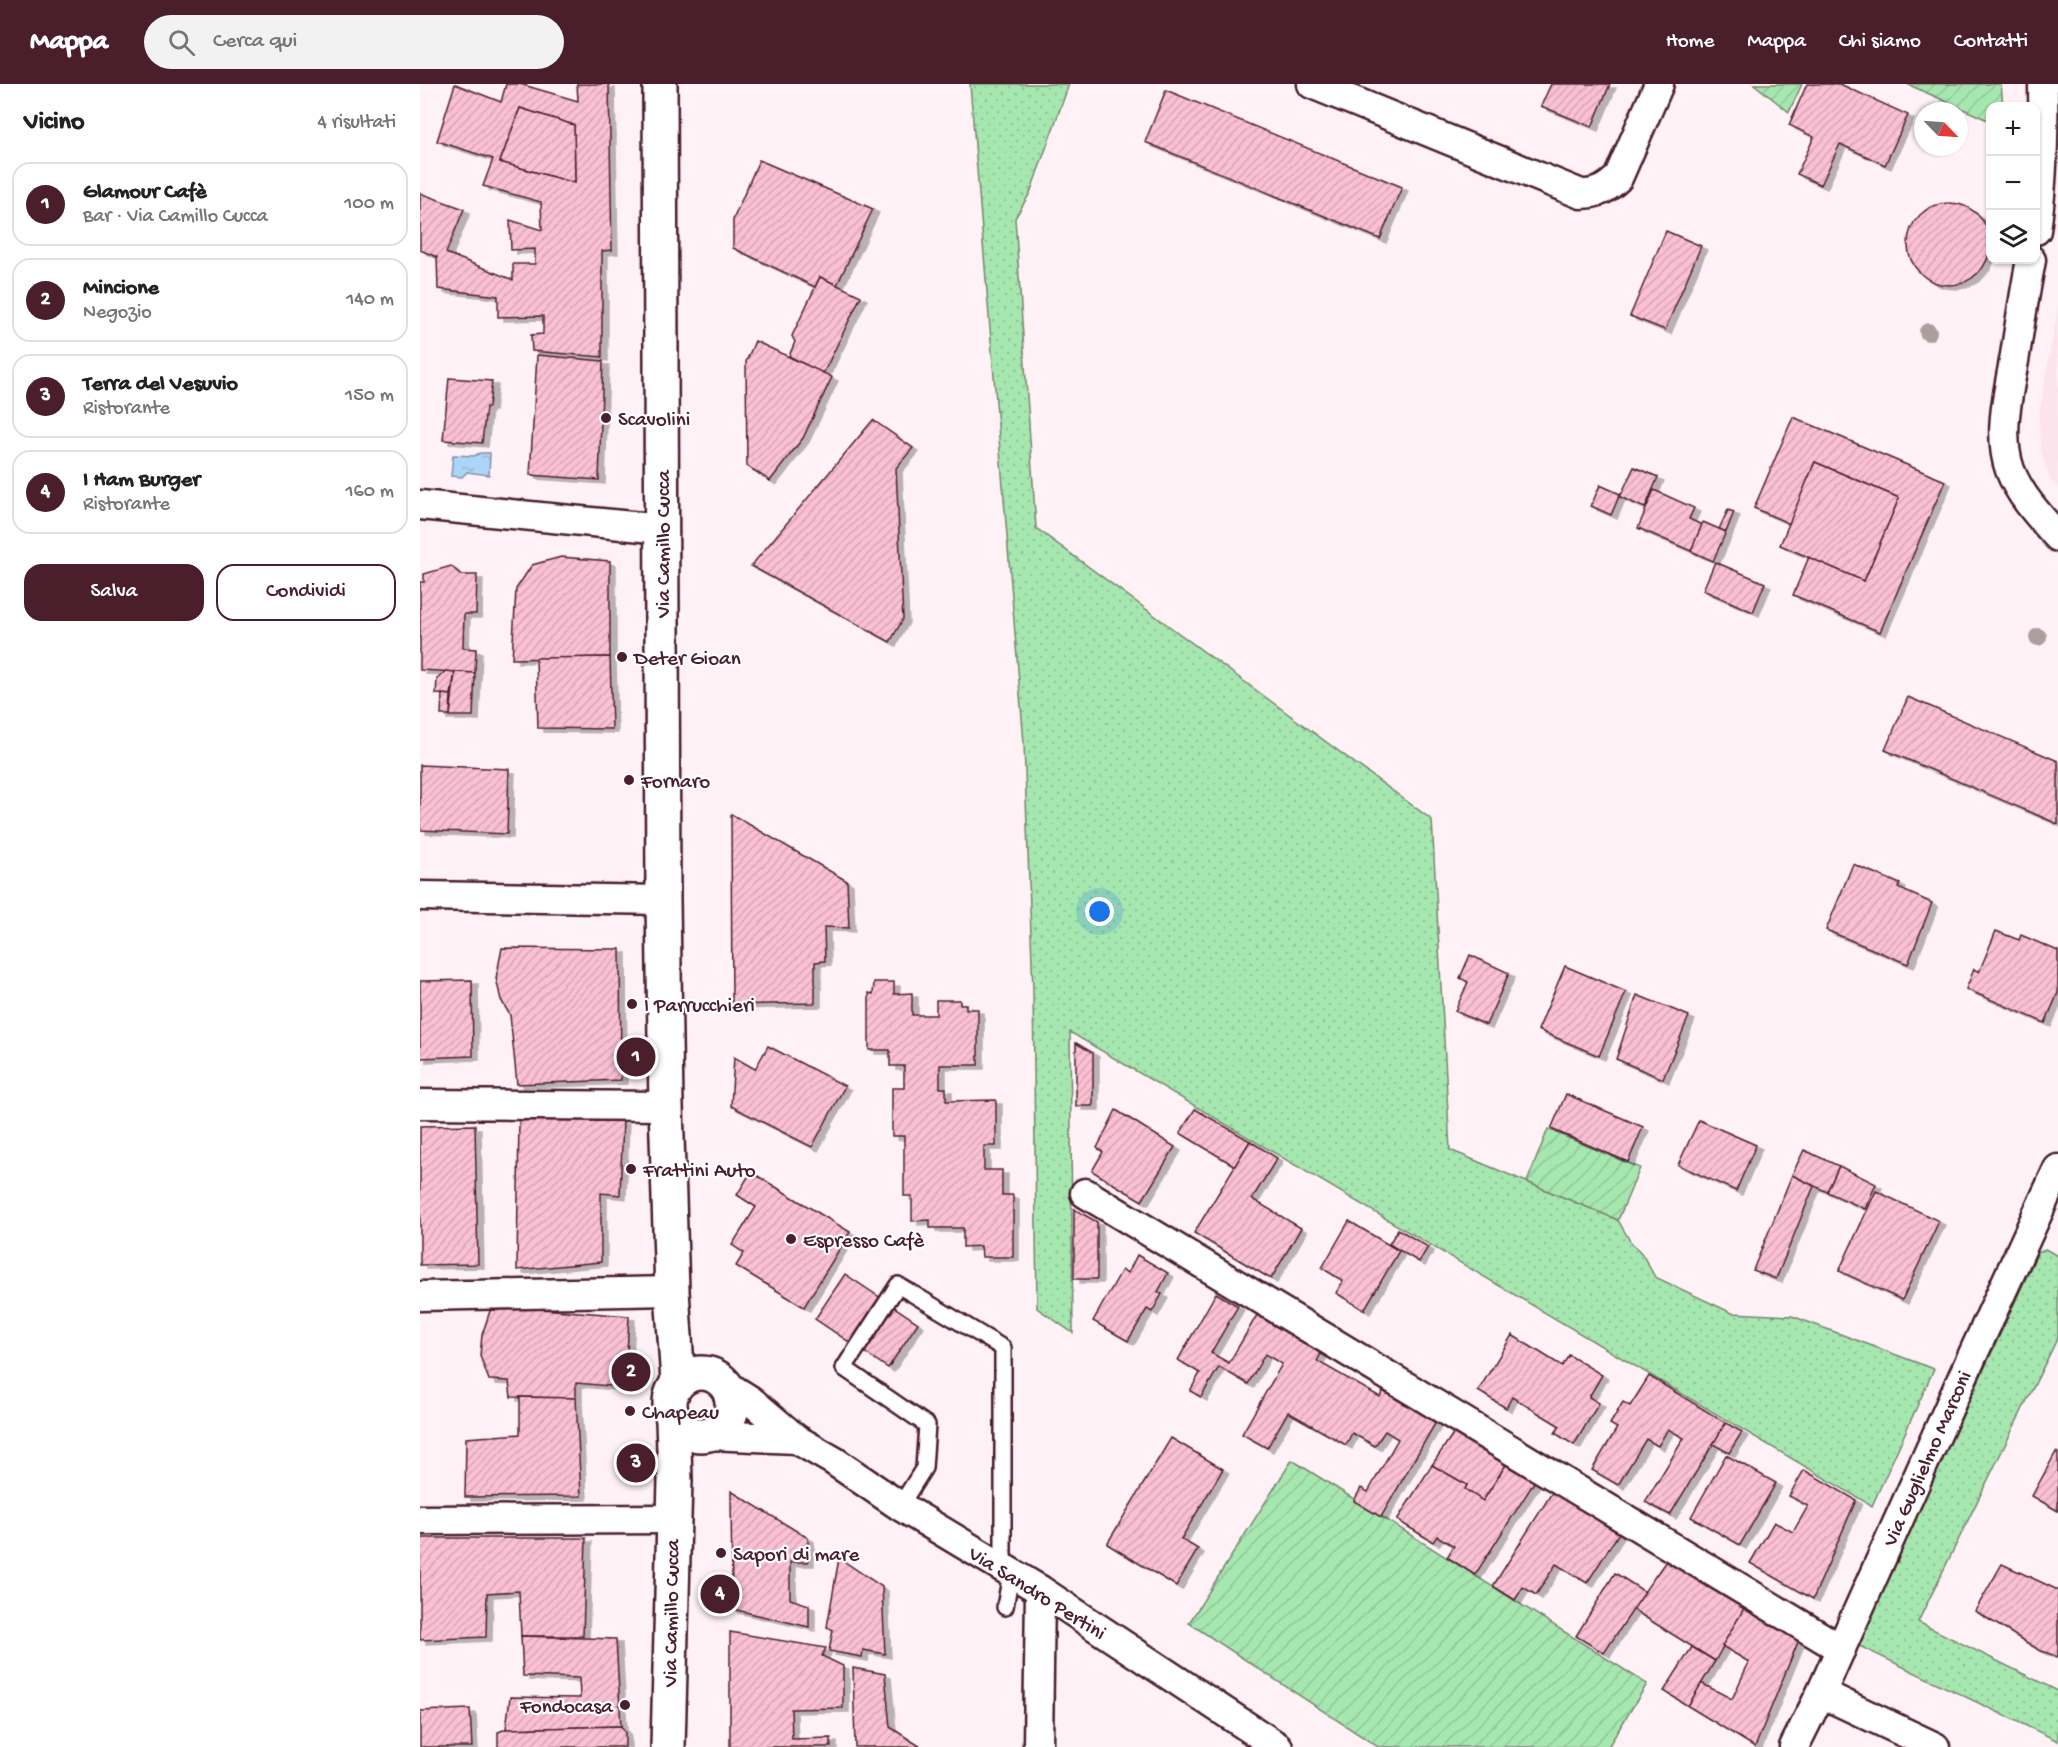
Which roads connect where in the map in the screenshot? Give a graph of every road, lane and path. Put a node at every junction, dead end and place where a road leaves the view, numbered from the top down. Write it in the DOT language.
graph roads {
  1 [pos="660,84"];
  2 [pos="1312,84"];
  3 [pos="1659,84"];
  4 [pos="2043,84"];
  5 [pos="2051,123"];
  6 [pos="2044,221"];
  7 [pos="2030,264"];
  8 [pos="420,505"];
  9 [pos="662,529"];
  10 [pos="2058,537"];
  11 [pos="420,897"];
  12 [pos="663,900"];
  13 [pos="420,1104"];
  14 [pos="666,1106"];
  15 [pos="2058,1169"];
  16 [pos="1085,1193"];
  17 [pos="2048,1218"];
  18 [pos="672,1291"];
  19 [pos="420,1296"];
  20 [pos="720,1380"];
  21 [pos="678,1382"];
  22 [pos="694,1430"];
  23 [pos="796,1439"];
  24 [pos="900,1506"];
  25 [pos="672,1519"];
  26 [pos="420,1520"];
  27 [pos="1007,1572"];
  28 [pos="1040,1590"];
  29 [pos="1005,1607"];
  30 [pos="1841,1649"];
  31 [pos="1821,1693"];
  32 [pos="668,1747"];
  33 [pos="1038,1747"];
  34 [pos="1278,1747"];
  35 [pos="1794,1747"];
  36 [pos="1935,1747"];
  1 -- 9 [label="street, Via Camillo Cucca"];
  2 -- 3 [label="street"];
  4 -- 5 [label="street"];
  5 -- 6 [label="street"];
  7 -- 10 [label="street"];
  8 -- 9 [label="street"];
  9 -- 12 [label="street, Via Camillo Cucca"];
  11 -- 12 [label="street"];
  12 -- 14 [label="street, Via Camillo Cucca"];
  13 -- 14 [label="street"];
  14 -- 18 [label="street, Via Camillo Cucca"];
  15 -- 17 [label="street, Via Guglielmo Marconi"];
  16 -- 30 [label="street"];
  17 -- 30 [label="street, Via Guglielmo Marconi"];
  18 -- 19 [label="street"];
  18 -- 20 [label="street, Via Camillo Cucca"];
  18 -- 21 [label="street, Via Camillo Cucca"];
  20 -- 21 [label="street"];
  20 -- 22 [label="street"];
  20 -- 23 [label="street, Via Sandro Pertini"];
  21 -- 22 [label="street"];
  22 -- 23 [label="street, Via Sandro Pertini"];
  22 -- 25 [label="street, Via Camillo Cucca"];
  23 -- 24 [label="street, Via Sandro Pertini"];
  24 -- 27 [label="street, Via Sandro Pertini"];
  24 -- 27 [label="lane"];
  25 -- 26 [label="street"];
  25 -- 32 [label="street, Via Camillo Cucca"];
  27 -- 28 [label="street, Via Sandro Pertini"];
  27 -- 29 [label="lane"];
  28 -- 33 [label="street"];
  28 -- 34 [label="street, Via Sandro Pertini"];
  30 -- 31 [label="street, Via Guglielmo Marconi"];
  31 -- 35 [label="street, Via Guglielmo Marconi"];
  31 -- 36 [label="street"];
}
